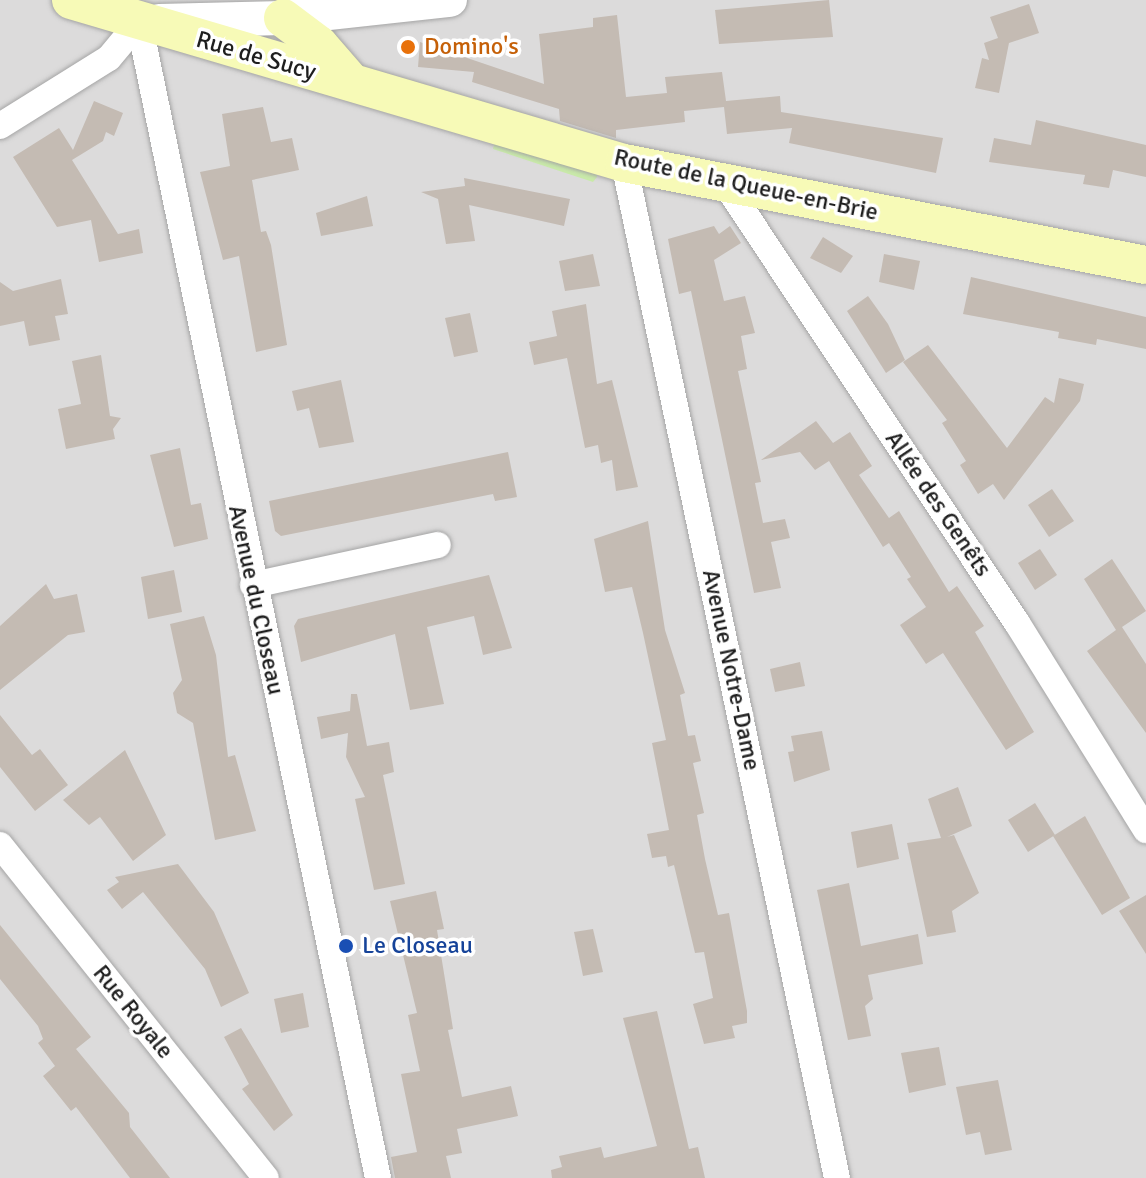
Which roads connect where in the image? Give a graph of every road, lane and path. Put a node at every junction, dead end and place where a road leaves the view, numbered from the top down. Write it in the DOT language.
graph roads {
  1 [pos="71,0"];
  2 [pos="450,0"];
  3 [pos="365,9"];
  4 [pos="283,18"];
  5 [pos="139,22"];
  6 [pos="319,45"];
  7 [pos="259,59"];
  8 [pos="351,82"];
  9 [pos="0,126"];
  10 [pos="624,163"];
  11 [pos="724,182"];
  12 [pos="1146,265"];
  13 [pos="438,545"];
  14 [pos="253,585"];
  15 [pos="1146,830"];
  16 [pos="0,845"];
  17 [pos="266,1178"];
  18 [pos="378,1178"];
  19 [pos="837,1178"];
  1 -- 5 [label="main road, Rue de Sucy"];
  2 -- 3 [label="street"];
  3 -- 4 [label="street"];
  3 -- 6 [label="street"];
  4 -- 5 [label="street"];
  4 -- 6 [label="main road, Rue de Sucy"];
  5 -- 7 [label="main road, Rue de Sucy"];
  5 -- 9 [label="street"];
  5 -- 14 [label="street, Avenue du Closeau"];
  6 -- 7 [label="street"];
  6 -- 8 [label="main road, Rue de Sucy"];
  7 -- 8 [label="main road, Rue de Sucy"];
  8 -- 10 [label="main road, Route de la Queue-en-Brie"];
  10 -- 11 [label="main road, Route de la Queue-en-Brie"];
  10 -- 19 [label="street, Avenue Notre-Dame"];
  11 -- 12 [label="main road, Route de la Queue-en-Brie"];
  11 -- 15 [label="street, Allée des Genêts"];
  13 -- 14 [label="street"];
  14 -- 18 [label="street, Avenue du Closeau"];
  16 -- 17 [label="street, Rue Royale"];
}
